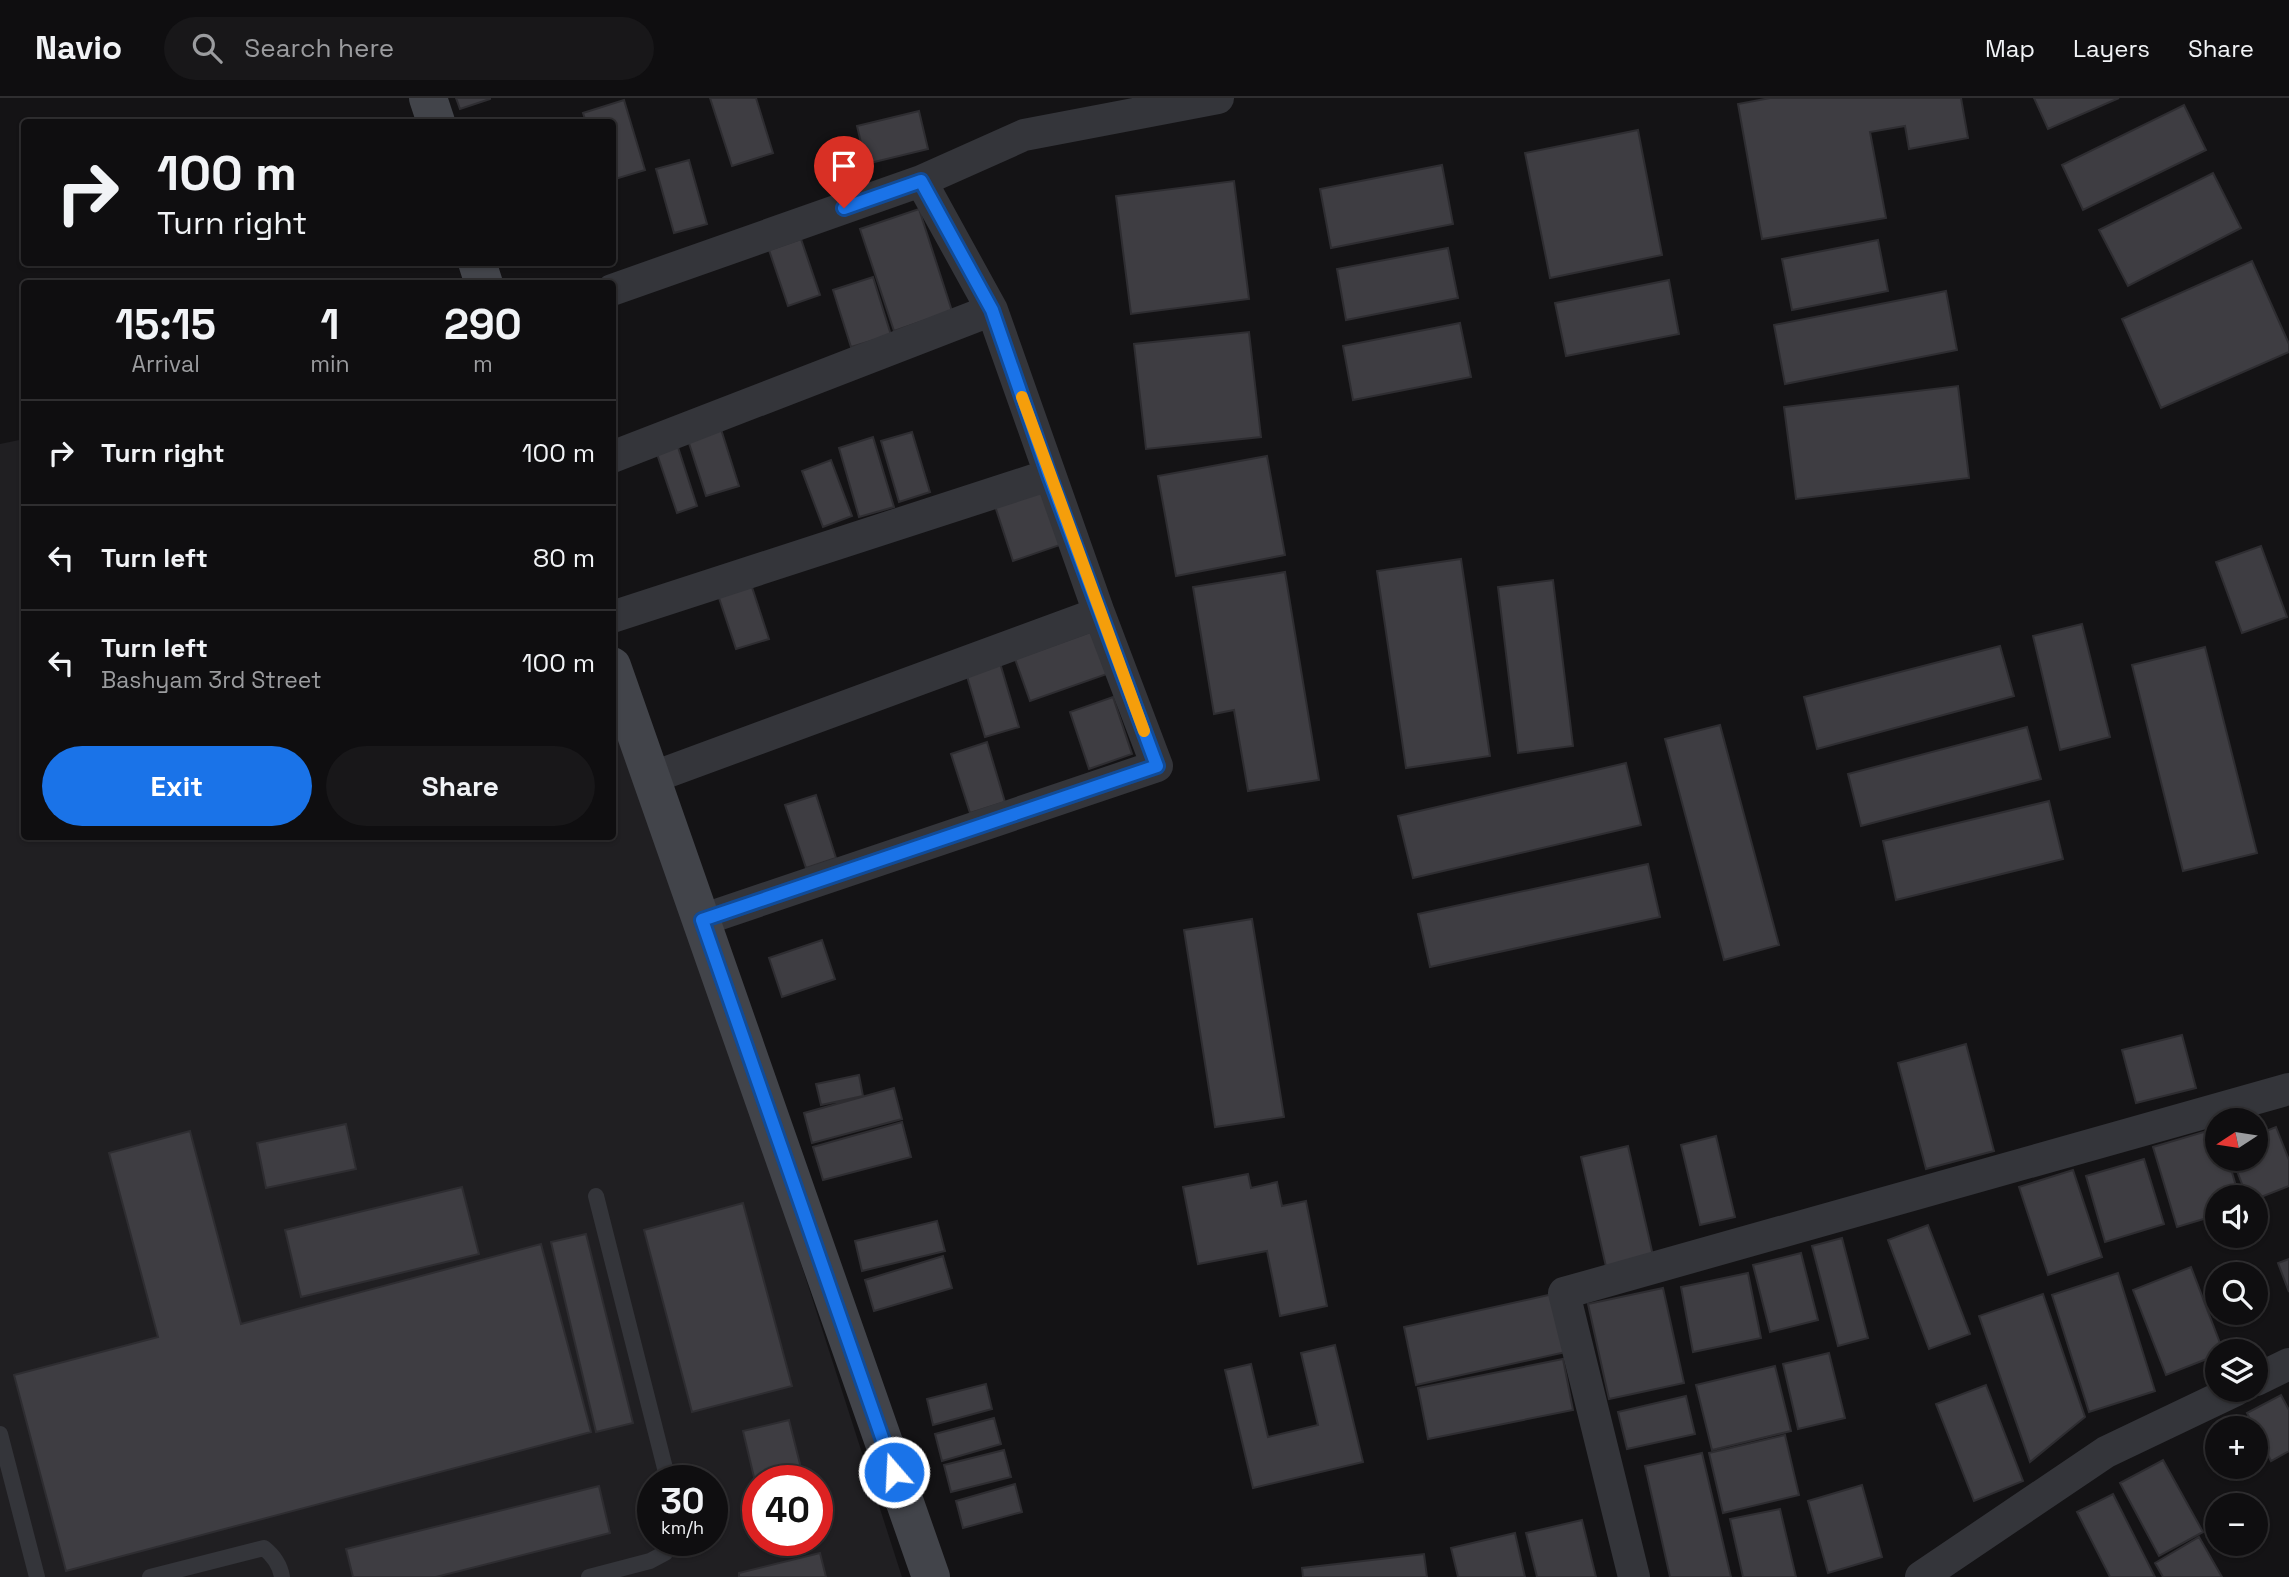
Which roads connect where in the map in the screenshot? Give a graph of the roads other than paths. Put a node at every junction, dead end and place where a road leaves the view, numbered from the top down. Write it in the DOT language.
graph roads {
  1 [pos="428,98"];
  2 [pos="1218,98"];
  3 [pos="435,119"];
  4 [pos="921,181"];
  5 [pos="616,289"];
  6 [pos="992,310"];
  7 [pos="616,455"];
  8 [pos="1049,475"];
  9 [pos="1099,613"];
  10 [pos="616,616"];
  11 [pos="616,677"];
  12 [pos="651,778"];
  13 [pos="702,920"];
  14 [pos="2289,1088"];
  15 [pos="596,1196"];
  16 [pos="2289,1364"];
  17 [pos="2268,1374"];
  18 [pos="2211,1402"];
  19 [pos="0,1434"];
  20 [pos="664,1465"];
  21 [pos="659,1556"];
  22 [pos="37,1577"];
  23 [pos="150,1577"];
  24 [pos="282,1577"];
  25 [pos="589,1577"];
  26 [pos="931,1577"];
  27 [pos="1634,1577"];
  28 [pos="1921,1577"];
  1 -- 3 [label="street"];
  2 -- 4 [label="street"];
  4 -- 5 [label="street"];
  4 -- 6 [label="street"];
  6 -- 7 [label="street"];
  6 -- 8 [label="street"];
  8 -- 9 [label="street"];
  8 -- 10 [label="street"];
  9 -- 12 [label="street"];
  9 -- 13 [label="street"];
  11 -- 12 [label="street"];
  12 -- 13 [label="street"];
  13 -- 26 [label="street"];
  14 -- 27 [label="street"];
  15 -- 20 [label="lane"];
  16 -- 17 [label="street"];
  18 -- 28 [label="street"];
  19 -- 22 [label="lane"];
  21 -- 25 [label="lane"];
  23 -- 24 [label="lane"];
}
